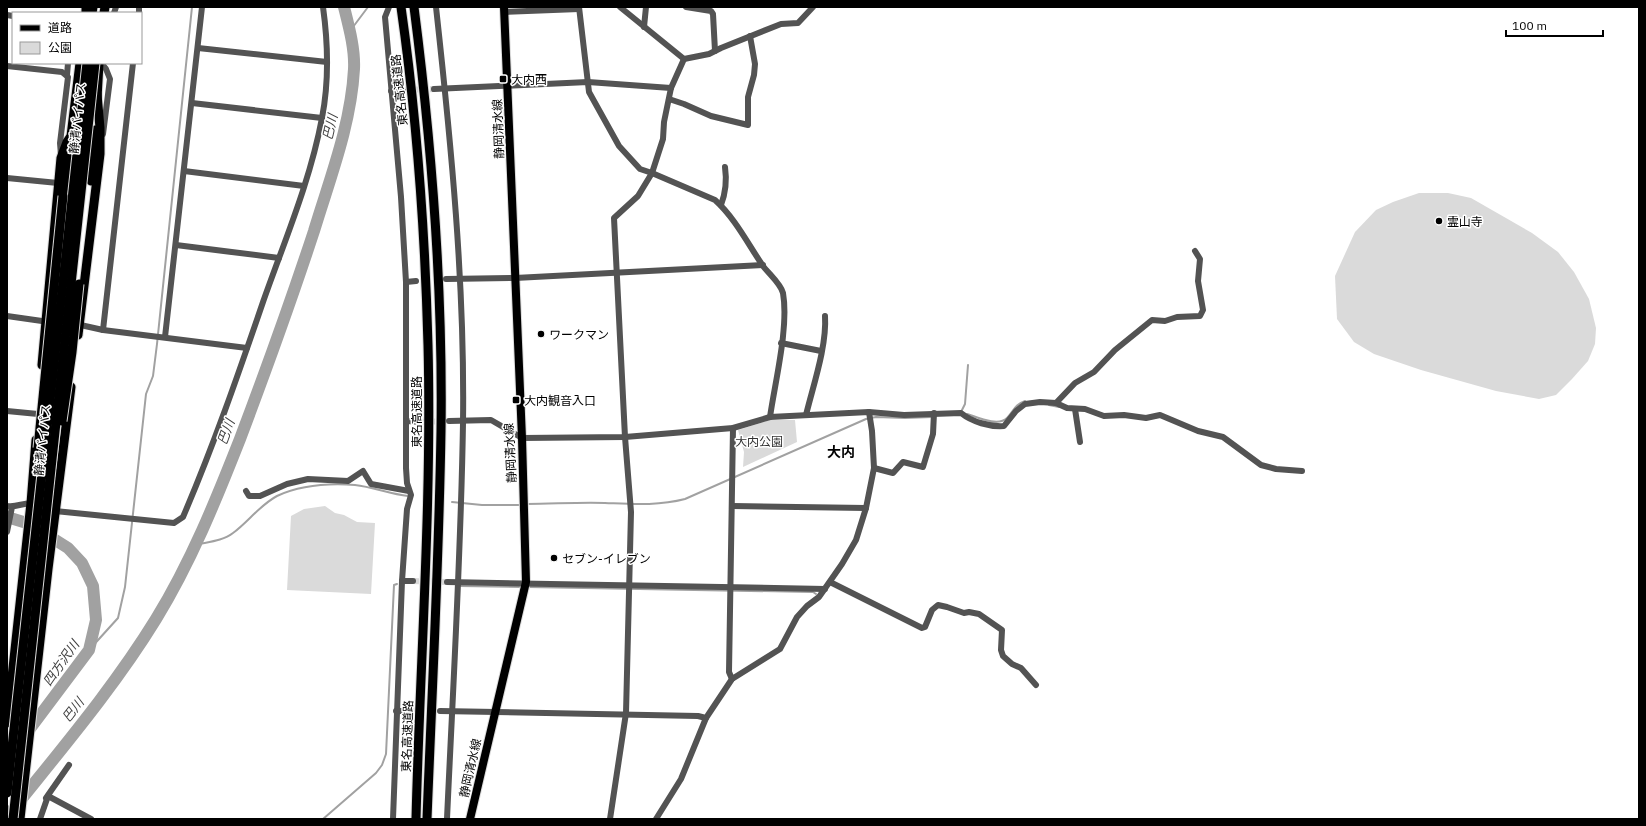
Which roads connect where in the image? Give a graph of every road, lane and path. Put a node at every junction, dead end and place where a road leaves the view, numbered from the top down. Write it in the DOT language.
graph roads {
  1 [pos="202,7"];
  2 [pos="323,7"];
  3 [pos="389,7"];
  4 [pos="401,7"];
  5 [pos="414,7"];
  6 [pos="436,7"];
  7 [pos="620,7"];
  8 [pos="646,7"];
  9 [pos="686,7"];
  10 [pos="813,7"];
  11 [pos="579,8"];
  12 [pos="504,9"];
  13 [pos="644,27"];
  14 [pos="750,36"];
  15 [pos="198,48"];
  16 [pos="715,51"];
  17 [pos="684,59"];
  18 [pos="327,62"];
  19 [pos="68,64"];
  20 [pos="80,64"];
  21 [pos="87,64"];
  22 [pos="95,64"];
  23 [pos="100,64"];
  24 [pos="101,64"];
  25 [pos="133,64"];
  26 [pos="7,66"];
  27 [pos="67,74"];
  28 [pos="588,82"];
  29 [pos="508,85"];
  30 [pos="445,88"];
  31 [pos="671,88"];
  32 [pos="434,89"];
  33 [pos="403,90"];
  34 [pos="391,91"];
  35 [pos="97,94"];
  36 [pos="669,99"];
  37 [pos="192,103"];
  38 [pos="322,118"];
  39 [pos="71,136"];
  40 [pos="100,146"];
  41 [pos="61,158"];
  42 [pos="725,167"];
  43 [pos="184,171"];
  44 [pos="652,173"];
  45 [pos="7,178"];
  46 [pos="58,183"];
  47 [pos="304,186"];
  48 [pos="721,205"];
  49 [pos="176,245"];
  50 [pos="1195,251"];
  51 [pos="279,258"];
  52 [pos="763,265"];
  53 [pos="616,272"];
  54 [pos="515,278"];
  55 [pos="446,279"];
  56 [pos="460,279"];
  57 [pos="416,281"];
  58 [pos="406,282"];
  59 [pos="7,316"];
  60 [pos="825,316"];
  61 [pos="45,322"];
  62 [pos="79,325"];
  63 [pos="103,330"];
  64 [pos="165,337"];
  65 [pos="782,343"];
  66 [pos="247,348"];
  67 [pos="822,351"];
  68 [pos="1056,403"];
  69 [pos="1075,409"];
  70 [pos="7,411"];
  71 [pos="869,412"];
  72 [pos="934,413"];
  73 [pos="38,414"];
  74 [pos="806,415"];
  75 [pos="770,417"];
  76 [pos="407,421"];
  77 [pos="449,421"];
  78 [pos="463,421"];
  79 [pos="420,422"];
  80 [pos="733,428"];
  81 [pos="625,437"];
  82 [pos="522,438"];
  83 [pos="1080,442"];
  84 [pos="874,468"];
  85 [pos="1302,471"];
  86 [pos="246,491"];
  87 [pos="410,493"];
  88 [pos="48,500"];
  89 [pos="34,506"];
  90 [pos="733,506"];
  91 [pos="10,508"];
  92 [pos="56,508"];
  93 [pos="866,508"];
  94 [pos="8,529"];
  95 [pos="402,581"];
  96 [pos="413,582"];
  97 [pos="447,582"];
  98 [pos="458,582"];
  99 [pos="526,582"];
  100 [pos="830,582"];
  101 [pos="628,585"];
  102 [pos="731,586"];
  103 [pos="825,589"];
  104 [pos="732,679"];
  105 [pos="1036,685"];
  106 [pos="396,711"];
  107 [pos="408,711"];
  108 [pos="440,711"];
  109 [pos="452,711"];
  110 [pos="496,712"];
  111 [pos="626,714"];
  112 [pos="706,718"];
  113 [pos="7,723"];
  114 [pos="69,765"];
  115 [pos="7,793"];
  116 [pos="48,796"];
  117 [pos="13,819"];
  118 [pos="20,819"];
  119 [pos="36,819"];
  120 [pos="40,819"];
  121 [pos="91,819"];
  122 [pos="393,819"];
  123 [pos="416,819"];
  124 [pos="427,819"];
  125 [pos="446,819"];
  126 [pos="470,819"];
  127 [pos="610,819"];
  128 [pos="656,819"];
  1 -- 15 [label="street"];
  2 -- 18 [label="street"];
  3 -- 34 [label="street"];
  4 -- 123 [label="highway, 東名高速道路"];
  5 -- 124 [label="highway, 東名高速道路"];
  6 -- 30 [label="street"];
  7 -- 13 [label="street"];
  8 -- 13 [label="street"];
  9 -- 16 [label="street"];
  10 -- 14 [label="street"];
  11 -- 12 [label="street"];
  11 -- 28 [label="street"];
  12 -- 29 [label="main road, 静岡清水線"];
  13 -- 17 [label="street"];
  14 -- 16 [label="street"];
  14 -- 36 [label="street"];
  15 -- 18 [label="street"];
  15 -- 37 [label="street"];
  16 -- 17 [label="street"];
  17 -- 31 [label="street"];
  18 -- 38 [label="street"];
  19 -- 27 [label="street"];
  20 -- 39 [label="highway"];
  21 -- 89 [label="highway, 静清バイパス, bridge"];
  22 -- 88 [label="highway, 静清バイパス, bridge"];
  23 -- 35 [label="highway"];
  24 -- 40 [label="street"];
  25 -- 63 [label="street"];
  26 -- 27 [label="street"];
  27 -- 41 [label="street"];
  28 -- 29 [label="street"];
  28 -- 31 [label="street"];
  28 -- 44 [label="street"];
  29 -- 30 [label="street"];
  29 -- 54 [label="main road, 静岡清水線"];
  30 -- 32 [label="street"];
  30 -- 56 [label="street"];
  31 -- 36 [label="street"];
  33 -- 34 [label="street"];
  34 -- 58 [label="street"];
  35 -- 40 [label="highway"];
  35 -- 88 [label="highway, bridge"];
  36 -- 44 [label="street"];
  37 -- 38 [label="street"];
  37 -- 43 [label="street"];
  38 -- 47 [label="street"];
  39 -- 41 [label="highway"];
  39 -- 89 [label="highway, bridge"];
  40 -- 62 [label="highway"];
  41 -- 46 [label="highway"];
  42 -- 48 [label="street"];
  43 -- 47 [label="street"];
  43 -- 49 [label="street"];
  44 -- 48 [label="street"];
  44 -- 53 [label="street"];
  45 -- 46 [label="street"];
  46 -- 61 [label="highway"];
  47 -- 51 [label="street"];
  48 -- 52 [label="street"];
  49 -- 51 [label="street"];
  49 -- 64 [label="street"];
  50 -- 68 [label="street"];
  51 -- 66 [label="street"];
  52 -- 53 [label="street"];
  52 -- 65 [label="street"];
  53 -- 54 [label="street"];
  53 -- 81 [label="street"];
  54 -- 56 [label="street"];
  54 -- 82 [label="main road, 静岡清水線"];
  55 -- 56 [label="street"];
  56 -- 78 [label="street"];
  57 -- 58 [label="street"];
  58 -- 76 [label="street"];
  59 -- 61 [label="street"];
  60 -- 67 [label="street"];
  61 -- 62 [label="street"];
  61 -- 73 [label="highway"];
  62 -- 63 [label="street"];
  62 -- 92 [label="highway"];
  63 -- 64 [label="street"];
  64 -- 66 [label="street"];
  65 -- 67 [label="street"];
  65 -- 75 [label="street"];
  66 -- 92 [label="street"];
  67 -- 74 [label="street"];
  68 -- 69 [label="street"];
  68 -- 72 [label="street"];
  69 -- 83 [label="street"];
  69 -- 85 [label="street"];
  70 -- 73 [label="street"];
  71 -- 72 [label="street"];
  71 -- 74 [label="street"];
  71 -- 84 [label="street"];
  72 -- 84 [label="street"];
  73 -- 89 [label="highway"];
  74 -- 75 [label="street"];
  75 -- 80 [label="street"];
  76 -- 79 [label="street"];
  76 -- 87 [label="street"];
  77 -- 78 [label="street"];
  78 -- 82 [label="street"];
  78 -- 98 [label="street"];
  80 -- 81 [label="street"];
  80 -- 90 [label="street"];
  81 -- 82 [label="street"];
  81 -- 101 [label="street"];
  82 -- 99 [label="main road, 静岡清水線"];
  84 -- 93 [label="street"];
  86 -- 87 [label="street"];
  87 -- 95 [label="street"];
  88 -- 117 [label="highway, 静清バイパス, bridge"];
  89 -- 91 [label="street"];
  89 -- 92 [label="street"];
  89 -- 113 [label="highway"];
  89 -- 115 [label="highway, 静清バイパス, bridge"];
  90 -- 93 [label="street"];
  90 -- 102 [label="street"];
  91 -- 94 [label="street"];
  92 -- 118 [label="highway"];
  93 -- 100 [label="street"];
  95 -- 96 [label="street"];
  95 -- 106 [label="street"];
  97 -- 98 [label="street"];
  98 -- 99 [label="street"];
  98 -- 109 [label="street"];
  99 -- 101 [label="street"];
  99 -- 110 [label="main road, 静岡清水線"];
  100 -- 103 [label="street"];
  100 -- 105 [label="street"];
  101 -- 102 [label="street"];
  101 -- 111 [label="street"];
  102 -- 103 [label="street"];
  102 -- 104 [label="street"];
  103 -- 104 [label="street"];
  104 -- 112 [label="street"];
  106 -- 107 [label="street"];
  106 -- 122 [label="street"];
  108 -- 109 [label="street"];
  109 -- 110 [label="street"];
  109 -- 125 [label="street"];
  110 -- 111 [label="street"];
  110 -- 126 [label="main road, 静岡清水線"];
  111 -- 112 [label="street"];
  111 -- 127 [label="street"];
  112 -- 128 [label="street"];
  114 -- 116 [label="street"];
  116 -- 119 [label="street"];
  116 -- 120 [label="street"];
  116 -- 121 [label="street"];
}
